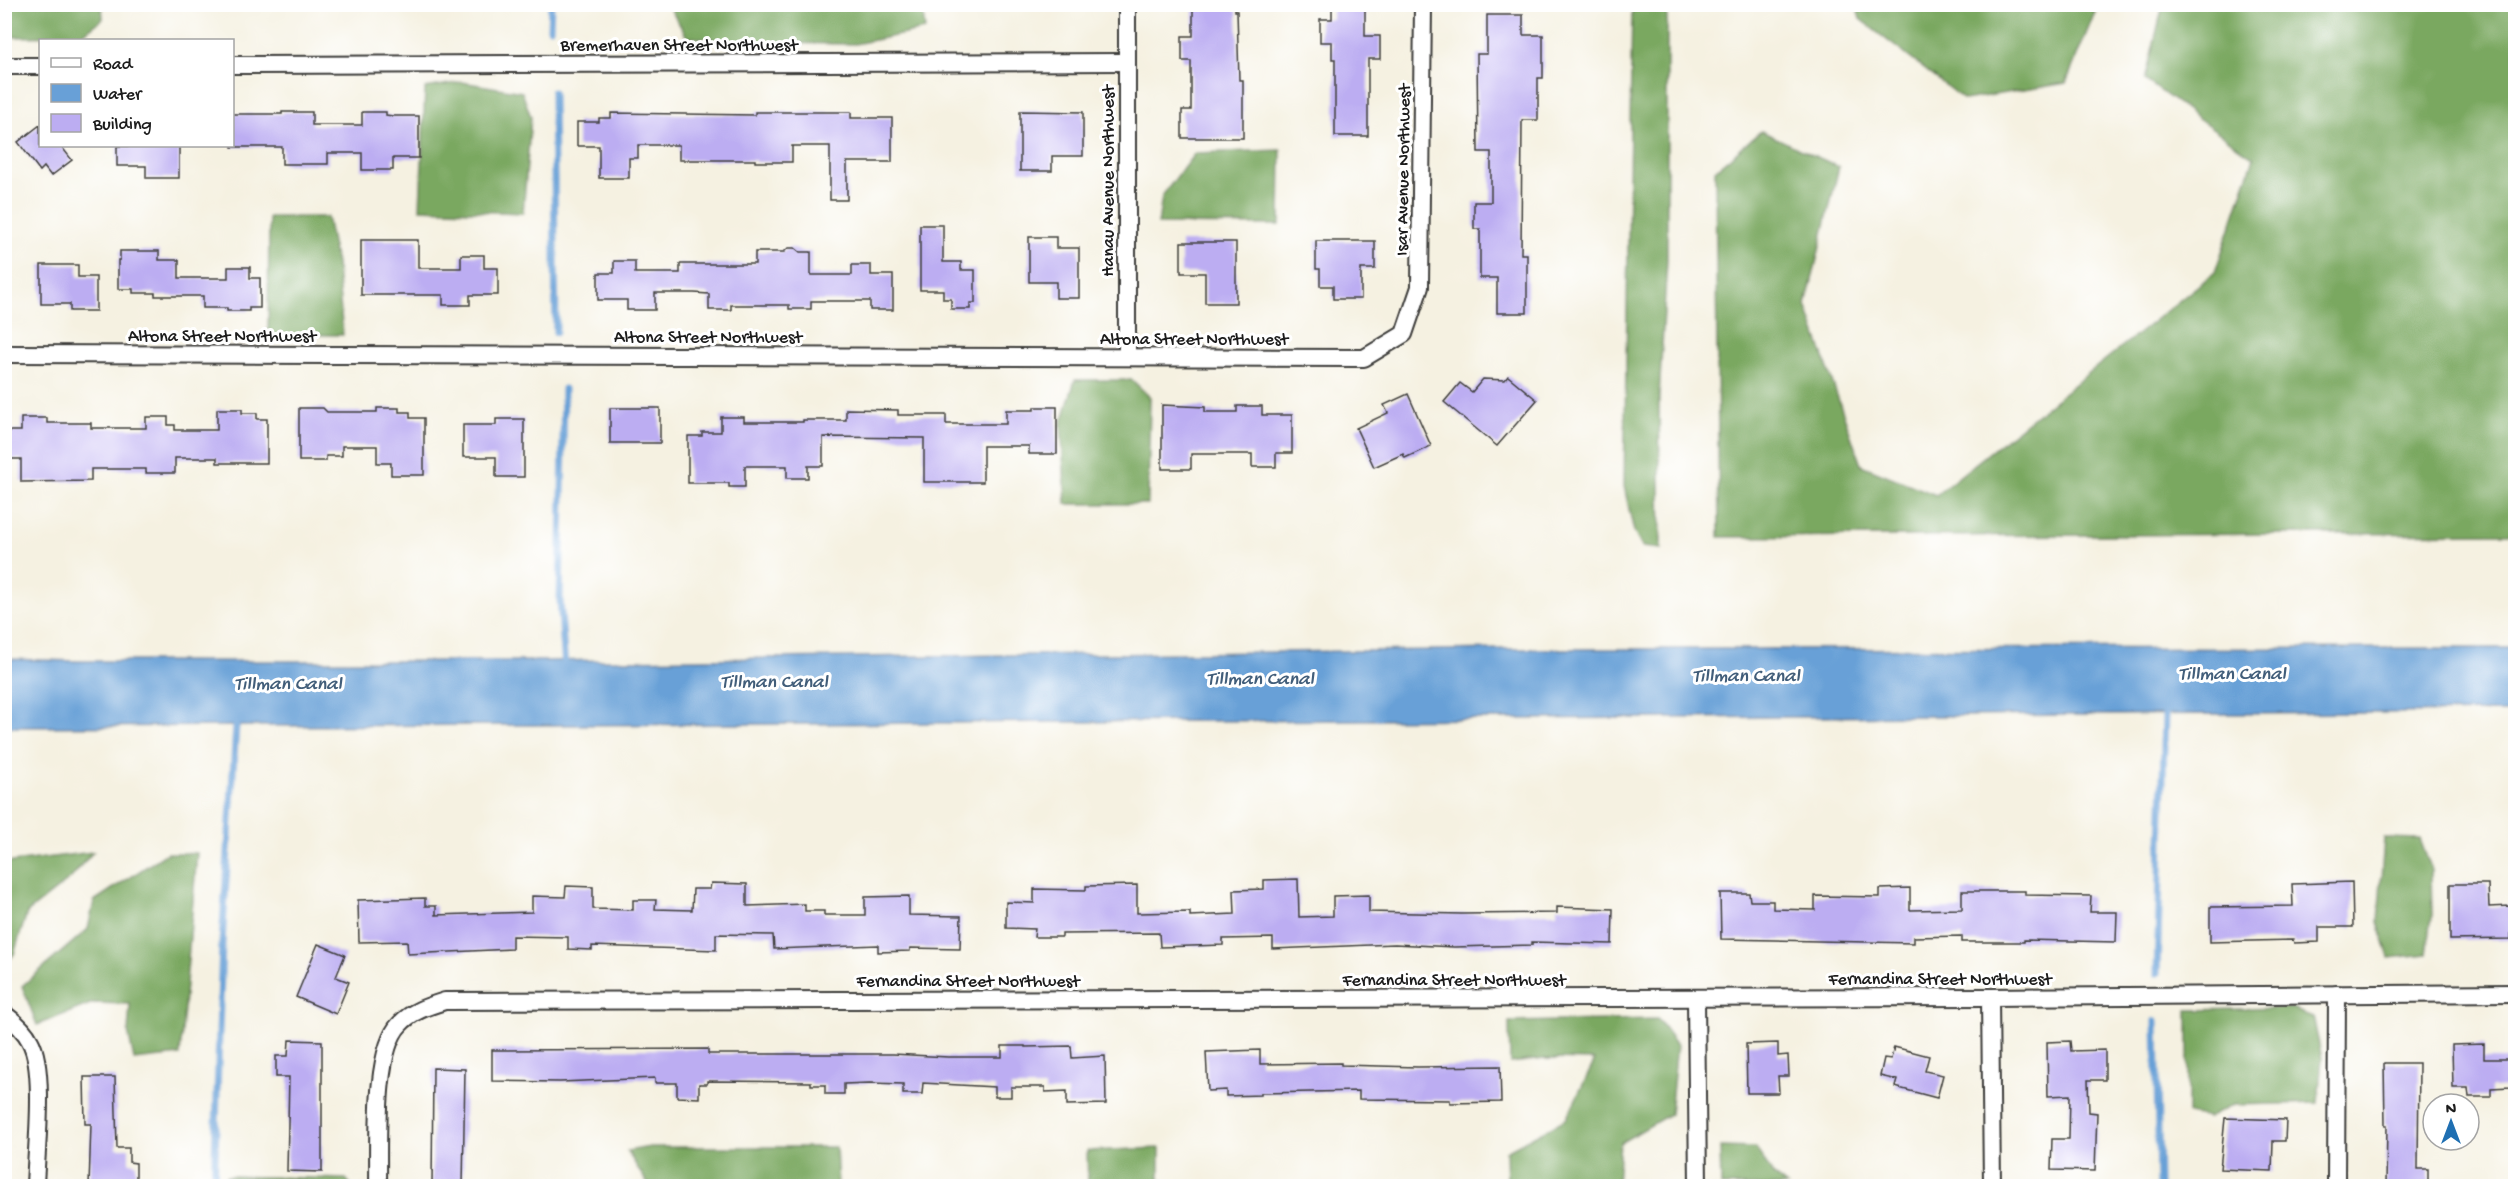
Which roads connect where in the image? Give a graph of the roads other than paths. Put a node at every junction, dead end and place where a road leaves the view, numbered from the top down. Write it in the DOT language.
graph roads {
  1 [pos="1127,4"];
  2 [pos="1423,4"];
  3 [pos="1126,62"];
  4 [pos="234,65"];
  5 [pos="4,66"];
  6 [pos="39,66"];
  7 [pos="1404,334"];
  8 [pos="4,354"];
  9 [pos="1127,357"];
  10 [pos="2516,993"];
  11 [pos="2337,994"];
  12 [pos="1990,997"];
  13 [pos="1696,998"];
  14 [pos="10,1018"];
  15 [pos="35,1186"];
  16 [pos="378,1186"];
  17 [pos="1698,1186"];
  18 [pos="1992,1186"];
  19 [pos="2336,1186"];
  1 -- 3 [label="street, Hanau Avenue Northwest"];
  2 -- 7 [label="street, Isar Avenue Northwest"];
  3 -- 4 [label="street, Bremerhaven Street Northwest"];
  3 -- 9 [label="street, Hanau Avenue Northwest"];
  5 -- 6 [label="street"];
  7 -- 9 [label="street, Altona Street Northwest"];
  8 -- 9 [label="street, Altona Street Northwest"];
  10 -- 11 [label="street, Fernandina Street Northwest"];
  11 -- 12 [label="street, Fernandina Street Northwest"];
  11 -- 19 [label="street"];
  12 -- 13 [label="street, Fernandina Street Northwest"];
  12 -- 18 [label="street"];
  13 -- 16 [label="street, Fernandina Street Northwest"];
  13 -- 17 [label="street"];
  14 -- 15 [label="street"];
}
